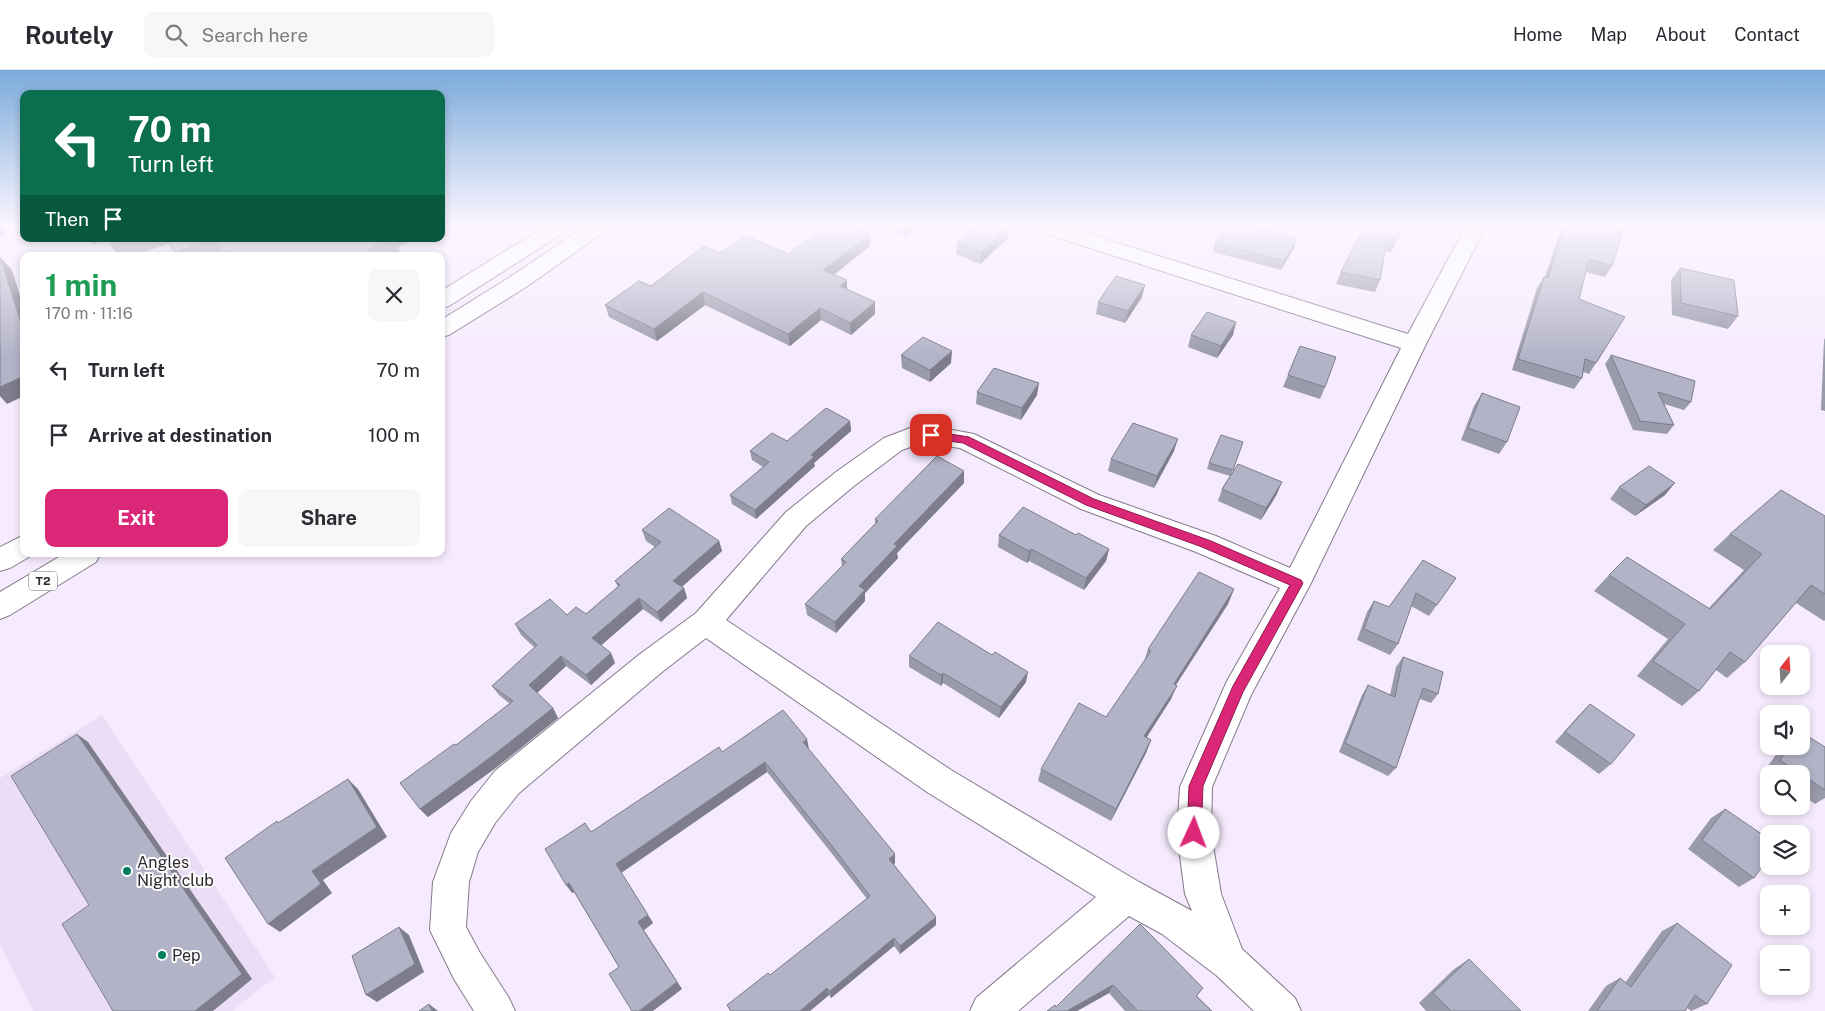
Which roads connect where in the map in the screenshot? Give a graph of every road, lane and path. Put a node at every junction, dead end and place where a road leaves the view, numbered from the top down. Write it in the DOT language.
graph roads {
  1 [pos="490,270"];
  2 [pos="536,270"];
  3 [pos="1183,270"];
  4 [pos="1453,270"];
  5 [pos="445,298"];
  6 [pos="445,328"];
  7 [pos="1414,344"];
  8 [pos="20,548"];
  9 [pos="81,557"];
  10 [pos="0,560"];
  11 [pos="1297,583"];
  12 [pos="0,607"];
  13 [pos="706,622"];
  14 [pos="1126,895"];
  15 [pos="1228,962"];
  16 [pos="496,1011"];
  17 [pos="989,1011"];
  18 [pos="1282,1011"];
  1 -- 5 [label="main road"];
  2 -- 6 [label="main road"];
  3 -- 7 [label="main road"];
  4 -- 7 [label="main road"];
  7 -- 11 [label="main road"];
  8 -- 10 [label="main road"];
  9 -- 12 [label="main road, T2"];
  11 -- 13 [label="main road"];
  11 -- 15 [label="main road"];
  13 -- 14 [label="main road"];
  13 -- 16 [label="main road"];
  14 -- 15 [label="main road"];
  14 -- 17 [label="main road"];
  15 -- 18 [label="main road"];
}
